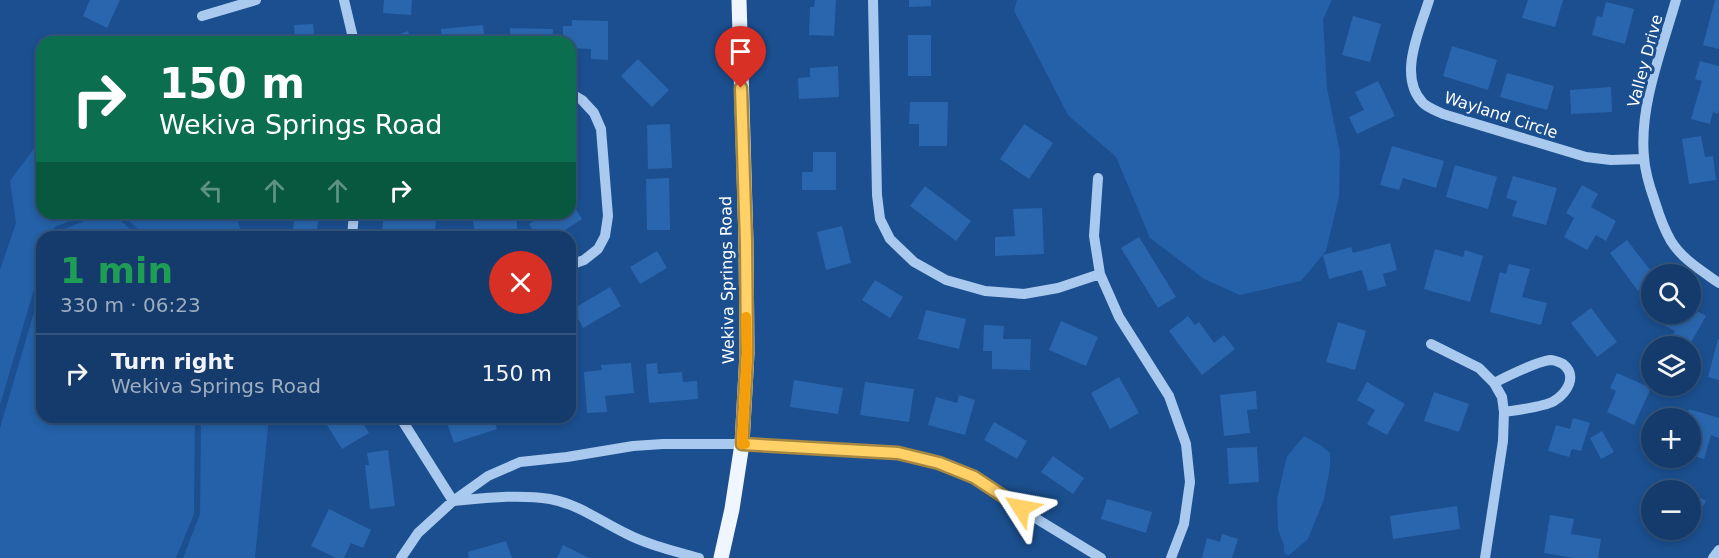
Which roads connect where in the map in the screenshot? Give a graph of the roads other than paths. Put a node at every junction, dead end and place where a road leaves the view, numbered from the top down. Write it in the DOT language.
graph roads {
  1 [pos="256,0"];
  2 [pos="344,0"];
  3 [pos="739,0"];
  4 [pos="873,0"];
  5 [pos="1429,0"];
  6 [pos="1676,0"];
  7 [pos="202,16"];
  8 [pos="353,36"];
  9 [pos="576,96"];
  10 [pos="1644,159"];
  11 [pos="1098,178"];
  12 [pos="576,263"];
  13 [pos="1100,274"];
  14 [pos="1719,284"];
  15 [pos="1431,344"];
  16 [pos="1494,383"];
  17 [pos="1504,412"];
  18 [pos="404,423"];
  19 [pos="742,444"];
  20 [pos="453,501"];
  21 [pos="1719,550"];
  22 [pos="400,558"];
  23 [pos="699,558"];
  24 [pos="721,558"];
  25 [pos="1101,558"];
  26 [pos="1171,558"];
  27 [pos="1485,558"];
  28 [pos="1713,558"];
  1 -- 7 [label="street"];
  2 -- 8 [label="street"];
  3 -- 19 [label="main road, Wekiva Springs Road"];
  4 -- 13 [label="street"];
  5 -- 10 [label="street, Wayland Circle"];
  6 -- 10 [label="street, Valley Drive"];
  9 -- 12 [label="street"];
  10 -- 14 [label="street, Valley Drive"];
  11 -- 13 [label="street"];
  13 -- 26 [label="street"];
  15 -- 16 [label="street"];
  16 -- 17 [label="street"];
  16 -- 17 [label="street"];
  17 -- 27 [label="street"];
  18 -- 20 [label="street"];
  19 -- 20 [label="street"];
  19 -- 24 [label="main road, Wekiva Springs Road"];
  19 -- 25 [label="street"];
  20 -- 22 [label="street"];
  20 -- 23 [label="street"];
  21 -- 28 [label="street"];
}
